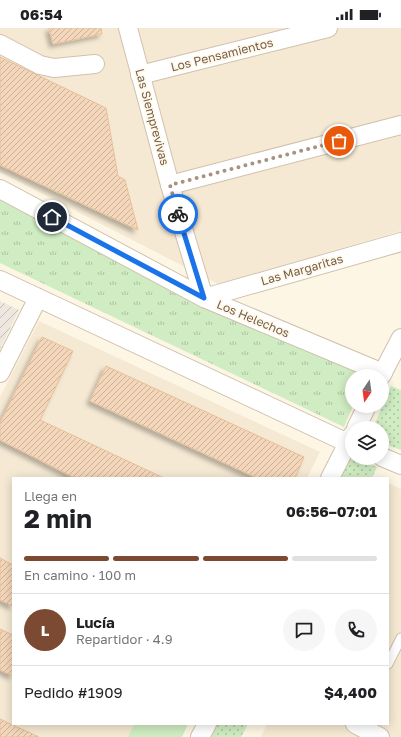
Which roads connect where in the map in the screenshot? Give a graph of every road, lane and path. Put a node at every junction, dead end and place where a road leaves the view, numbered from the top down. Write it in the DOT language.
graph roads {
  1 [pos="128,28"];
  2 [pos="328,28"];
  3 [pos="0,44"];
  4 [pos="95,64"];
  5 [pos="140,75"];
  6 [pos="401,125"];
  7 [pos="170,185"];
  8 [pos="0,189"];
  9 [pos="401,242"];
  10 [pos="0,280"];
  11 [pos="38,298"];
  12 [pos="204,298"];
  13 [pos="401,338"];
  14 [pos="370,369"];
  15 [pos="385,369"];
  16 [pos="0,373"];
  17 [pos="345,435"];
  18 [pos="345,451"];
  19 [pos="389,460"];
  20 [pos="401,465"];
  21 [pos="331,477"];
  22 [pos="401,638"];
  23 [pos="389,662"];
  24 [pos="206,725"];
  25 [pos="359,725"];
  26 [pos="200,737"];
  27 [pos="380,737"];
  1 -- 5 [label="street, Las Siemprevivas"];
  2 -- 5 [label="street, Los Pensamientos"];
  3 -- 4 [label="street"];
  5 -- 7 [label="street, Las Siemprevivas"];
  6 -- 7 [label="street"];
  7 -- 12 [label="street, Las Siemprevivas"];
  8 -- 12 [label="street, Los Helechos"];
  9 -- 12 [label="street, Las Margaritas"];
  10 -- 11 [label="street"];
  11 -- 16 [label="street"];
  11 -- 17 [label="street"];
  12 -- 14 [label="street, Los Helechos"];
  13 -- 15 [label="street"];
  18 -- 21 [label="street"];
  19 -- 20 [label="street"];
  22 -- 23 [label="lane"];
  24 -- 26 [label="street"];
  25 -- 27 [label="street"];
}
